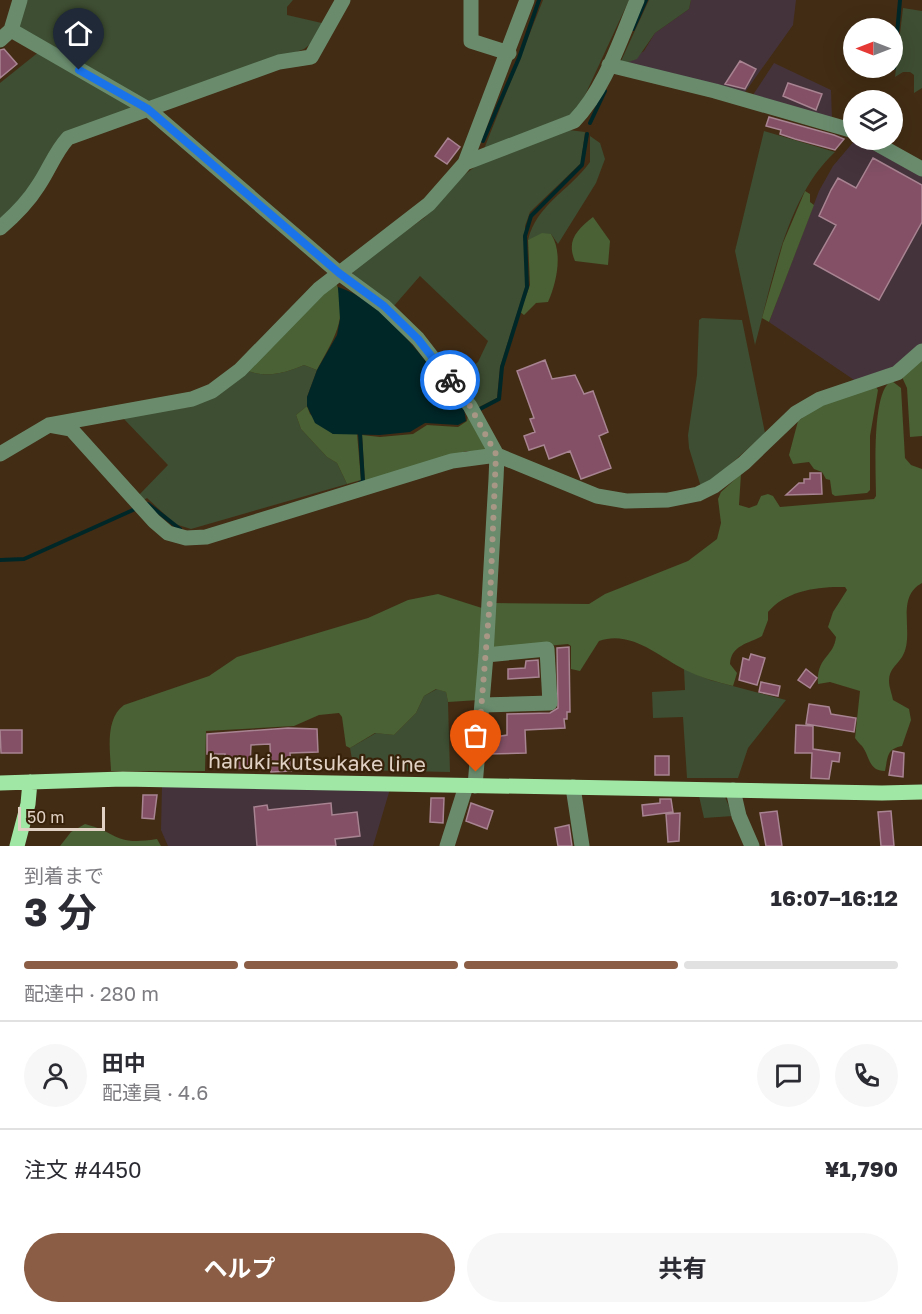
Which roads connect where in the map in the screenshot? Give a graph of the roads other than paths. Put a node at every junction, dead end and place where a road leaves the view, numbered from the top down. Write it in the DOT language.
graph roads {
  1 [pos="20,0"];
  2 [pos="343,0"];
  3 [pos="471,0"];
  4 [pos="527,0"];
  5 [pos="637,0"];
  6 [pos="6,35"];
  7 [pos="509,53"];
  8 [pos="609,65"];
  9 [pos="148,109"];
  10 [pos="843,128"];
  11 [pos="888,150"];
  12 [pos="465,163"];
  13 [pos="922,169"];
  14 [pos="0,228"];
  15 [pos="339,273"];
  16 [pos="922,351"];
  17 [pos="50,425"];
  18 [pos="0,454"];
  19 [pos="496,454"];
  20 [pos="486,655"];
  21 [pos="482,705"];
  22 [pos="26,782"];
  23 [pos="0,783"];
  24 [pos="471,786"];
  25 [pos="573,787"];
  26 [pos="733,790"];
  27 [pos="922,792"];
  28 [pos="9,846"];
  29 [pos="17,846"];
  30 [pos="447,846"];
  31 [pos="582,846"];
  32 [pos="752,846"];
  1 -- 6 [label="street"];
  2 -- 9 [label="street"];
  3 -- 7 [label="street"];
  4 -- 7 [label="street"];
  5 -- 8 [label="street"];
  6 -- 9 [label="street"];
  7 -- 12 [label="street"];
  8 -- 10 [label="street"];
  8 -- 12 [label="street"];
  9 -- 14 [label="street"];
  9 -- 15 [label="street"];
  11 -- 13 [label="street"];
  12 -- 15 [label="street"];
  15 -- 17 [label="street"];
  15 -- 19 [label="street"];
  16 -- 19 [label="street"];
  17 -- 18 [label="street"];
  17 -- 19 [label="street"];
  19 -- 20 [label="street"];
  20 -- 21 [label="street"];
  20 -- 21 [label="street"];
  21 -- 24 [label="street"];
  22 -- 23 [label="main road, haruki-kutsukake line"];
  22 -- 24 [label="main road, haruki-kutsukake line"];
  22 -- 28 [label="main road"];
  22 -- 29 [label="main road"];
  24 -- 25 [label="main road, haruki-kutsukake line"];
  24 -- 30 [label="street"];
  25 -- 26 [label="main road, haruki-kutsukake line"];
  25 -- 31 [label="street"];
  26 -- 27 [label="main road, haruki-kutsukake line"];
  26 -- 32 [label="street"];
}
